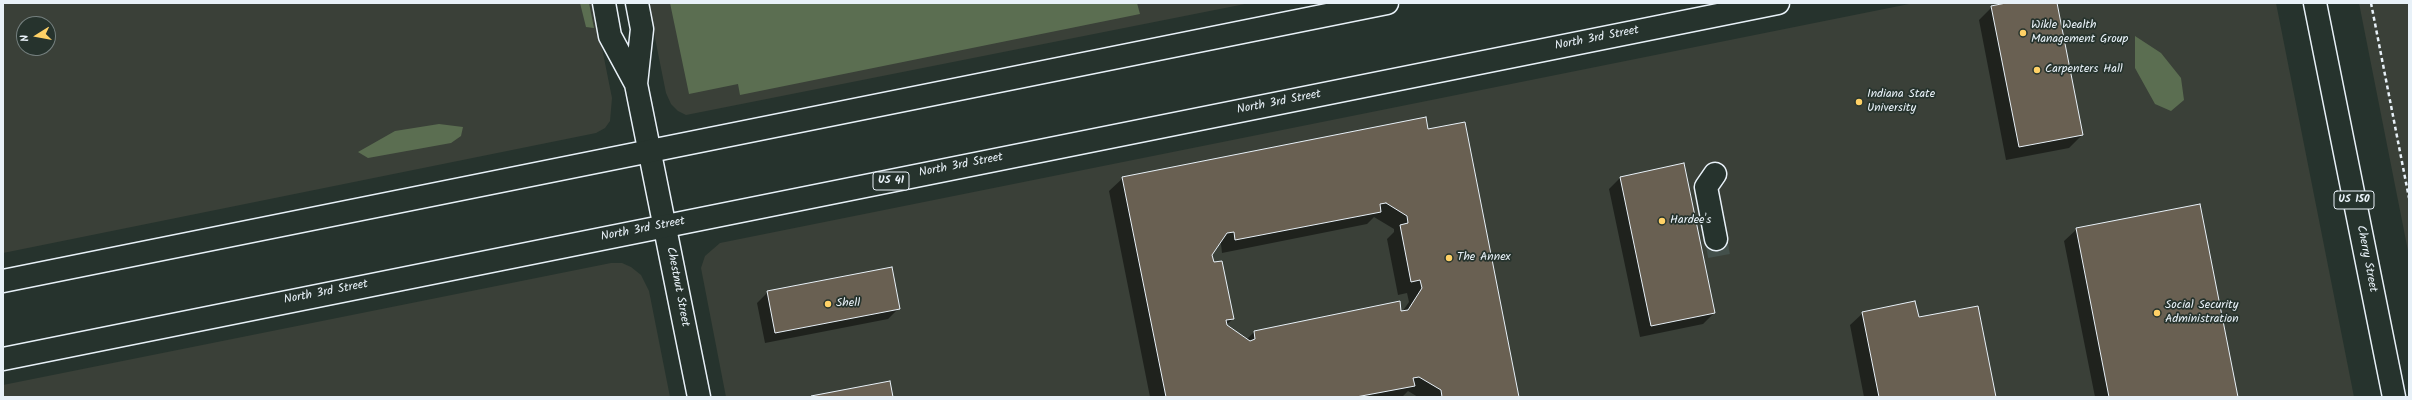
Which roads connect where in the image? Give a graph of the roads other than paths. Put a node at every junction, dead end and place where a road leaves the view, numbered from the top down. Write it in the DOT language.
graph roads {
  1 [pos="604,3"];
  2 [pos="637,3"];
  3 [pos="1387,3"];
  4 [pos="1778,3"];
  5 [pos="2315,3"];
  6 [pos="1753,5"];
  7 [pos="636,84"];
  8 [pos="649,151"];
  9 [pos="1715,174"];
  10 [pos="664,226"];
  11 [pos="1716,239"];
  12 [pos="3,281"];
  13 [pos="3,359"];
  14 [pos="699,397"];
  15 [pos="2394,397"];
  1 -- 7 [label="main road, Chestnut Street"];
  2 -- 7 [label="main road, Chestnut Street"];
  3 -- 8 [label="main road"];
  4 -- 6 [label="main road, North 3rd Street / US 41"];
  5 -- 15 [label="main road, Cherry Street / US 150"];
  6 -- 10 [label="main road, North 3rd Street / US 41"];
  7 -- 8 [label="main road, Chestnut Street"];
  8 -- 10 [label="main road, Chestnut Street"];
  8 -- 12 [label="main road"];
  9 -- 11 [label="main road"];
  10 -- 13 [label="main road, North 3rd Street / US 41"];
  10 -- 14 [label="main road, Chestnut Street"];
}
